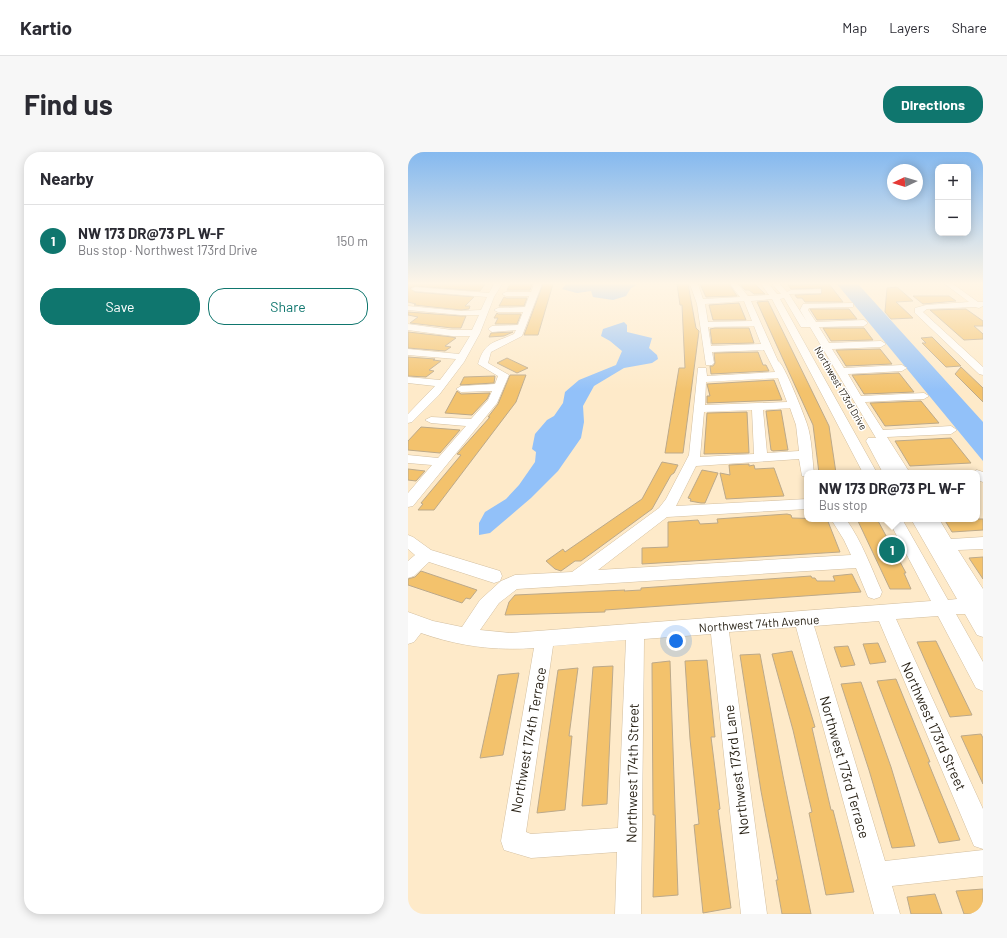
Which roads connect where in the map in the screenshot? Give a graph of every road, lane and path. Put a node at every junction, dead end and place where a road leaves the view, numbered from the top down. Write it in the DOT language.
graph roads {
  1 [pos="449,320"];
  2 [pos="481,320"];
  3 [pos="524,320"];
  4 [pos="703,320"];
  5 [pos="755,320"];
  6 [pos="789,320"];
  7 [pos="804,320"];
  8 [pos="807,320"];
  9 [pos="927,320"];
  10 [pos="757,323"];
  11 [pos="864,323"];
  12 [pos="704,325"];
  13 [pos="809,325"];
  14 [pos="791,326"];
  15 [pos="408,327"];
  16 [pos="522,327"];
  17 [pos="492,328"];
  18 [pos="433,330"];
  19 [pos="475,333"];
  20 [pos="881,344"];
  21 [pos="826,346"];
  22 [pos="767,347"];
  23 [pos="707,349"];
  24 [pos="408,352"];
  25 [pos="485,355"];
  26 [pos="462,356"];
  27 [pos="777,367"];
  28 [pos="902,368"];
  29 [pos="704,371"];
  30 [pos="841,371"];
  31 [pos="983,372"];
  32 [pos="408,380"];
  33 [pos="442,383"];
  34 [pos="499,387"];
  35 [pos="461,389"];
  36 [pos="924,396"];
  37 [pos="858,399"];
  38 [pos="794,405"];
  39 [pos="757,406"];
  40 [pos="699,409"];
  41 [pos="410,417"];
  42 [pos="431,420"];
  43 [pos="474,424"];
  44 [pos="951,430"];
  45 [pos="879,434"];
  46 [pos="805,455"];
  47 [pos="762,458"];
  48 [pos="408,459"];
  49 [pos="442,462"];
  50 [pos="691,462"];
  51 [pos="807,470"];
  52 [pos="868,470"];
  53 [pos="888,470"];
  54 [pos="901,470"];
  55 [pos="408,502"];
  56 [pos="804,504"];
  57 [pos="664,512"];
  58 [pos="840,522"];
  59 [pos="897,522"];
  60 [pos="920,522"];
  61 [pos="933,522"];
  62 [pos="408,541"];
  63 [pos="983,543"];
  64 [pos="947,545"];
  65 [pos="613,551"];
  66 [pos="426,555"];
  67 [pos="861,561"];
  68 [pos="408,571"];
  69 [pos="623,575"];
  70 [pos="494,576"];
  71 [pos="576,578"];
  72 [pos="874,592"];
  73 [pos="976,605"];
  74 [pos="944,608"];
  75 [pos="885,614"];
  76 [pos="803,619"];
  77 [pos="719,626"];
  78 [pos="411,627"];
  79 [pos="983,629"];
  80 [pos="635,632"];
  81 [pos="466,637"];
  82 [pos="545,639"];
  83 [pos="983,680"];
  84 [pos="983,837"];
  85 [pos="630,839"];
  86 [pos="983,864"];
  87 [pos="876,875"];
  88 [pos="628,914"];
  89 [pos="754,914"];
  90 [pos="887,914"];
  1 -- 18 [label="street"];
  2 -- 19 [label="street"];
  3 -- 16 [label="street"];
  4 -- 12 [label="street"];
  5 -- 10 [label="street"];
  6 -- 14 [label="street, Northwest 173rd Drive"];
  7 -- 13 [label="street, Northwest 173rd Drive"];
  8 -- 13 [label="street"];
  9 -- 31 [label="street"];
  10 -- 12 [label="street"];
  10 -- 22 [label="street"];
  11 -- 13 [label="street"];
  12 -- 23 [label="street"];
  13 -- 14 [label="street"];
  13 -- 21 [label="street"];
  13 -- 53 [label="street, Northwest 173rd Drive"];
  14 -- 52 [label="street, Northwest 173rd Drive"];
  15 -- 18 [label="street"];
  16 -- 17 [label="street"];
  16 -- 25 [label="street"];
  18 -- 19 [label="street"];
  19 -- 26 [label="street"];
  20 -- 21 [label="street"];
  21 -- 30 [label="street"];
  22 -- 23 [label="street"];
  22 -- 27 [label="street"];
  23 -- 29 [label="street"];
  24 -- 26 [label="street"];
  25 -- 26 [label="street"];
  25 -- 34 [label="street"];
  26 -- 33 [label="street"];
  27 -- 29 [label="street"];
  27 -- 38 [label="street"];
  28 -- 30 [label="street"];
  29 -- 40 [label="street"];
  30 -- 37 [label="street"];
  32 -- 33 [label="street"];
  33 -- 41 [label="street"];
  34 -- 35 [label="street"];
  34 -- 43 [label="street"];
  36 -- 37 [label="street"];
  37 -- 45 [label="street"];
  38 -- 39 [label="street"];
  38 -- 46 [label="street"];
  39 -- 40 [label="street"];
  39 -- 47 [label="street"];
  40 -- 50 [label="street"];
  42 -- 43 [label="street"];
  43 -- 49 [label="street"];
  44 -- 45 [label="street"];
  45 -- 54 [label="street"];
  46 -- 47 [label="street"];
  46 -- 51 [label="street"];
  47 -- 50 [label="street"];
  48 -- 49 [label="street"];
  49 -- 55 [label="street"];
  50 -- 57 [label="street"];
  56 -- 57 [label="street"];
  57 -- 65 [label="street"];
  58 -- 67 [label="street"];
  59 -- 74 [label="street"];
  60 -- 73 [label="street"];
  61 -- 64 [label="street"];
  62 -- 66 [label="street"];
  63 -- 64 [label="street"];
  64 -- 73 [label="street"];
  65 -- 69 [label="street"];
  65 -- 71 [label="street"];
  66 -- 68 [label="street"];
  66 -- 70 [label="street"];
  67 -- 69 [label="street"];
  67 -- 72 [label="street"];
  69 -- 71 [label="street"];
  71 -- 81 [label="street"];
  73 -- 74 [label="street, Northwest 74th Avenue"];
  73 -- 79 [label="street"];
  74 -- 75 [label="street, Northwest 74th Avenue"];
  74 -- 83 [label="street"];
  75 -- 76 [label="street, Northwest 74th Avenue"];
  75 -- 84 [label="street, Northwest 173rd Street"];
  76 -- 77 [label="street, Northwest 74th Avenue"];
  76 -- 87 [label="street, Northwest 173rd Terrace"];
  77 -- 80 [label="street, Northwest 74th Avenue"];
  77 -- 89 [label="street, Northwest 173rd Lane"];
  78 -- 81 [label="street, Northwest 74th Avenue"];
  80 -- 82 [label="street, Northwest 74th Avenue"];
  80 -- 85 [label="street, Northwest 174th Street"];
  81 -- 82 [label="street, Northwest 74th Avenue"];
  82 -- 85 [label="street, Northwest 174th Terrace"];
  85 -- 88 [label="street, Northwest 174th Street"];
  86 -- 87 [label="street"];
  87 -- 90 [label="street, Northwest 173rd Terrace"];
}
